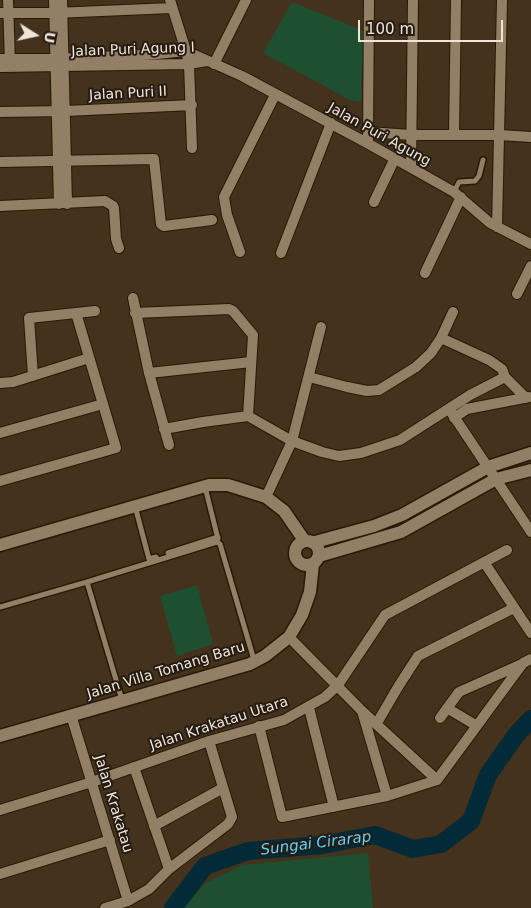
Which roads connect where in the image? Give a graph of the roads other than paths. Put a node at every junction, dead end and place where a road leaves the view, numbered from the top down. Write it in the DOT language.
graph roads {
  1 [pos="8,0"];
  2 [pos="54,0"];
  3 [pos="62,0"];
  4 [pos="108,0"];
  5 [pos="246,0"];
  6 [pos="369,0"];
  7 [pos="413,0"];
  8 [pos="456,0"];
  9 [pos="502,0"];
  10 [pos="171,4"];
  11 [pos="108,11"];
  12 [pos="4,13"];
  13 [pos="58,13"];
  14 [pos="186,51"];
  15 [pos="60,62"];
  16 [pos="5,63"];
  17 [pos="210,63"];
  18 [pos="189,64"];
  19 [pos="275,95"];
  20 [pos="192,105"];
  21 [pos="62,111"];
  22 [pos="0,112"];
  23 [pos="331,123"];
  24 [pos="454,134"];
  25 [pos="500,134"];
  26 [pos="410,135"];
  27 [pos="531,137"];
  28 [pos="368,138"];
  29 [pos="192,148"];
  30 [pos="395,158"];
  31 [pos="63,160"];
  32 [pos="483,160"];
  33 [pos="0,162"];
  34 [pos="411,168"];
  35 [pos="458,194"];
  36 [pos="374,202"];
  37 [pos="63,204"];
  38 [pos="0,206"];
  39 [pos="212,220"];
  40 [pos="497,227"];
  41 [pos="531,244"];
  42 [pos="119,248"];
  43 [pos="240,252"];
  44 [pos="281,253"];
  45 [pos="531,266"];
  46 [pos="425,273"];
  47 [pos="517,294"];
  48 [pos="133,298"];
  49 [pos="95,312"];
  50 [pos="453,312"];
  51 [pos="76,313"];
  52 [pos="135,313"];
  53 [pos="321,327"];
  54 [pos="441,338"];
  55 [pos="90,358"];
  56 [pos="252,362"];
  57 [pos="149,373"];
  58 [pos="33,376"];
  59 [pos="309,377"];
  60 [pos="505,377"];
  61 [pos="0,383"];
  62 [pos="528,398"];
  63 [pos="103,404"];
  64 [pos="451,413"];
  65 [pos="248,416"];
  66 [pos="164,429"];
  67 [pos="0,433"];
  68 [pos="292,441"];
  69 [pos="169,445"];
  70 [pos="531,453"];
  71 [pos="488,467"];
  72 [pos="531,470"];
  73 [pos="496,480"];
  74 [pos="0,481"];
  75 [pos="205,486"];
  76 [pos="266,497"];
  77 [pos="135,506"];
  78 [pos="531,532"];
  79 [pos="219,540"];
  80 [pos="310,541"];
  81 [pos="0,545"];
  82 [pos="506,550"];
  83 [pos="316,560"];
  84 [pos="484,562"];
  85 [pos="87,582"];
  86 [pos="0,607"];
  87 [pos="514,608"];
  88 [pos="531,633"];
  89 [pos="289,637"];
  90 [pos="255,661"];
  91 [pos="527,661"];
  92 [pos="338,686"];
  93 [pos="122,700"];
  94 [pos="308,708"];
  95 [pos="447,708"];
  96 [pos="362,711"];
  97 [pos="71,715"];
  98 [pos="440,718"];
  99 [pos="376,724"];
  100 [pos="259,726"];
  101 [pos="477,726"];
  102 [pos="0,736"];
  103 [pos="209,741"];
  104 [pos="134,767"];
  105 [pos="437,780"];
  106 [pos="92,782"];
  107 [pos="223,788"];
  108 [pos="387,796"];
  109 [pos="334,807"];
  110 [pos="0,810"];
  111 [pos="154,826"];
  112 [pos="110,840"];
  113 [pos="169,869"];
  114 [pos="0,874"];
  115 [pos="128,901"];
  116 [pos="105,908"];
  1 -- 12 [label="street"];
  2 -- 13 [label="street"];
  3 -- 13 [label="street"];
  4 -- 11 [label="street"];
  5 -- 17 [label="street"];
  6 -- 28 [label="street"];
  7 -- 26 [label="street"];
  8 -- 24 [label="street"];
  9 -- 25 [label="street"];
  10 -- 11 [label="street"];
  10 -- 14 [label="street"];
  11 -- 13 [label="street"];
  12 -- 13 [label="street"];
  12 -- 16 [label="street"];
  13 -- 15 [label="street"];
  14 -- 15 [label="street, Jalan Puri Agung I"];
  14 -- 17 [label="street, Jalan Puri Agung"];
  14 -- 18 [label="street"];
  15 -- 16 [label="street, Jalan Puri Agung I"];
  15 -- 18 [label="street, Jalan Puri Agung I"];
  15 -- 21 [label="street"];
  17 -- 18 [label="street, Jalan Puri Agung I"];
  17 -- 19 [label="street, Jalan Puri Agung"];
  18 -- 20 [label="street"];
  19 -- 23 [label="street, Jalan Puri Agung"];
  19 -- 43 [label="street"];
  20 -- 21 [label="street, Jalan Puri II"];
  20 -- 29 [label="street"];
  21 -- 22 [label="street, Jalan Puri II"];
  21 -- 31 [label="street"];
  23 -- 28 [label="street, Jalan Puri Agung"];
  23 -- 44 [label="street"];
  24 -- 25 [label="street"];
  24 -- 26 [label="street"];
  25 -- 27 [label="street"];
  25 -- 40 [label="street"];
  26 -- 28 [label="street"];
  26 -- 34 [label="street"];
  28 -- 30 [label="street, Jalan Puri Agung"];
  30 -- 34 [label="street, Jalan Puri Agung"];
  30 -- 36 [label="street"];
  31 -- 33 [label="street"];
  31 -- 37 [label="street"];
  31 -- 39 [label="street"];
  32 -- 35 [label="lane"];
  34 -- 35 [label="street, Jalan Puri Agung"];
  35 -- 40 [label="street, Jalan Puri Agung"];
  35 -- 46 [label="street"];
  37 -- 38 [label="street"];
  37 -- 42 [label="street"];
  40 -- 41 [label="street, Jalan Puri Agung"];
  45 -- 47 [label="street"];
  48 -- 52 [label="street"];
  49 -- 51 [label="street"];
  50 -- 54 [label="street"];
  51 -- 55 [label="street"];
  51 -- 58 [label="street"];
  52 -- 56 [label="street"];
  52 -- 57 [label="street"];
  53 -- 59 [label="street"];
  54 -- 59 [label="street"];
  54 -- 60 [label="street"];
  55 -- 58 [label="street"];
  55 -- 63 [label="street"];
  56 -- 57 [label="street"];
  56 -- 65 [label="street"];
  57 -- 66 [label="street"];
  58 -- 61 [label="street"];
  59 -- 68 [label="street"];
  60 -- 62 [label="street"];
  60 -- 64 [label="street"];
  62 -- 64 [label="street"];
  63 -- 67 [label="street"];
  63 -- 74 [label="street"];
  64 -- 68 [label="street"];
  64 -- 71 [label="street"];
  65 -- 66 [label="street"];
  65 -- 68 [label="street"];
  66 -- 69 [label="street"];
  68 -- 76 [label="street"];
  70 -- 71 [label="street"];
  71 -- 73 [label="street"];
  71 -- 80 [label="street"];
  72 -- 73 [label="street"];
  73 -- 78 [label="street"];
  73 -- 83 [label="street"];
  75 -- 76 [label="street"];
  75 -- 77 [label="street"];
  75 -- 79 [label="lane"];
  76 -- 80 [label="street"];
  77 -- 79 [label="lane"];
  77 -- 81 [label="street"];
  79 -- 85 [label="lane"];
  79 -- 90 [label="lane"];
  80 -- 83 [label="street"];
  80 -- 83 [label="street"];
  82 -- 84 [label="street, Jalan Krakatau Utara"];
  83 -- 89 [label="street, Jalan Villa Tomang Baru"];
  84 -- 87 [label="street"];
  84 -- 92 [label="street, Jalan Krakatau Utara"];
  85 -- 86 [label="lane"];
  85 -- 93 [label="lane"];
  87 -- 88 [label="street"];
  87 -- 99 [label="street"];
  89 -- 90 [label="street, Jalan Villa Tomang Baru"];
  89 -- 92 [label="street"];
  90 -- 93 [label="street, Jalan Villa Tomang Baru"];
  91 -- 95 [label="street"];
  91 -- 101 [label="street"];
  92 -- 94 [label="street, Jalan Krakatau Utara"];
  92 -- 96 [label="street"];
  93 -- 97 [label="street, Jalan Villa Tomang Baru"];
  94 -- 100 [label="street, Jalan Krakatau Utara"];
  94 -- 109 [label="street"];
  95 -- 98 [label="street"];
  95 -- 101 [label="street"];
  96 -- 99 [label="street"];
  96 -- 108 [label="street"];
  97 -- 102 [label="street, Jalan Villa Tomang Baru"];
  97 -- 106 [label="street, Jalan Krakatau"];
  99 -- 105 [label="street"];
  100 -- 103 [label="street, Jalan Krakatau Utara"];
  100 -- 109 [label="street"];
  101 -- 105 [label="street"];
  103 -- 104 [label="street, Jalan Krakatau Utara"];
  103 -- 107 [label="street"];
  104 -- 106 [label="street, Jalan Krakatau Utara"];
  104 -- 111 [label="street"];
  105 -- 108 [label="street"];
  106 -- 110 [label="street, Jalan Krakatau Utara"];
  106 -- 112 [label="street, Jalan Krakatau"];
  107 -- 111 [label="street"];
  107 -- 113 [label="street"];
  108 -- 109 [label="street"];
  111 -- 113 [label="street"];
  112 -- 114 [label="street"];
  112 -- 115 [label="street, Jalan Krakatau"];
  113 -- 115 [label="street"];
  115 -- 116 [label="street"];
}
